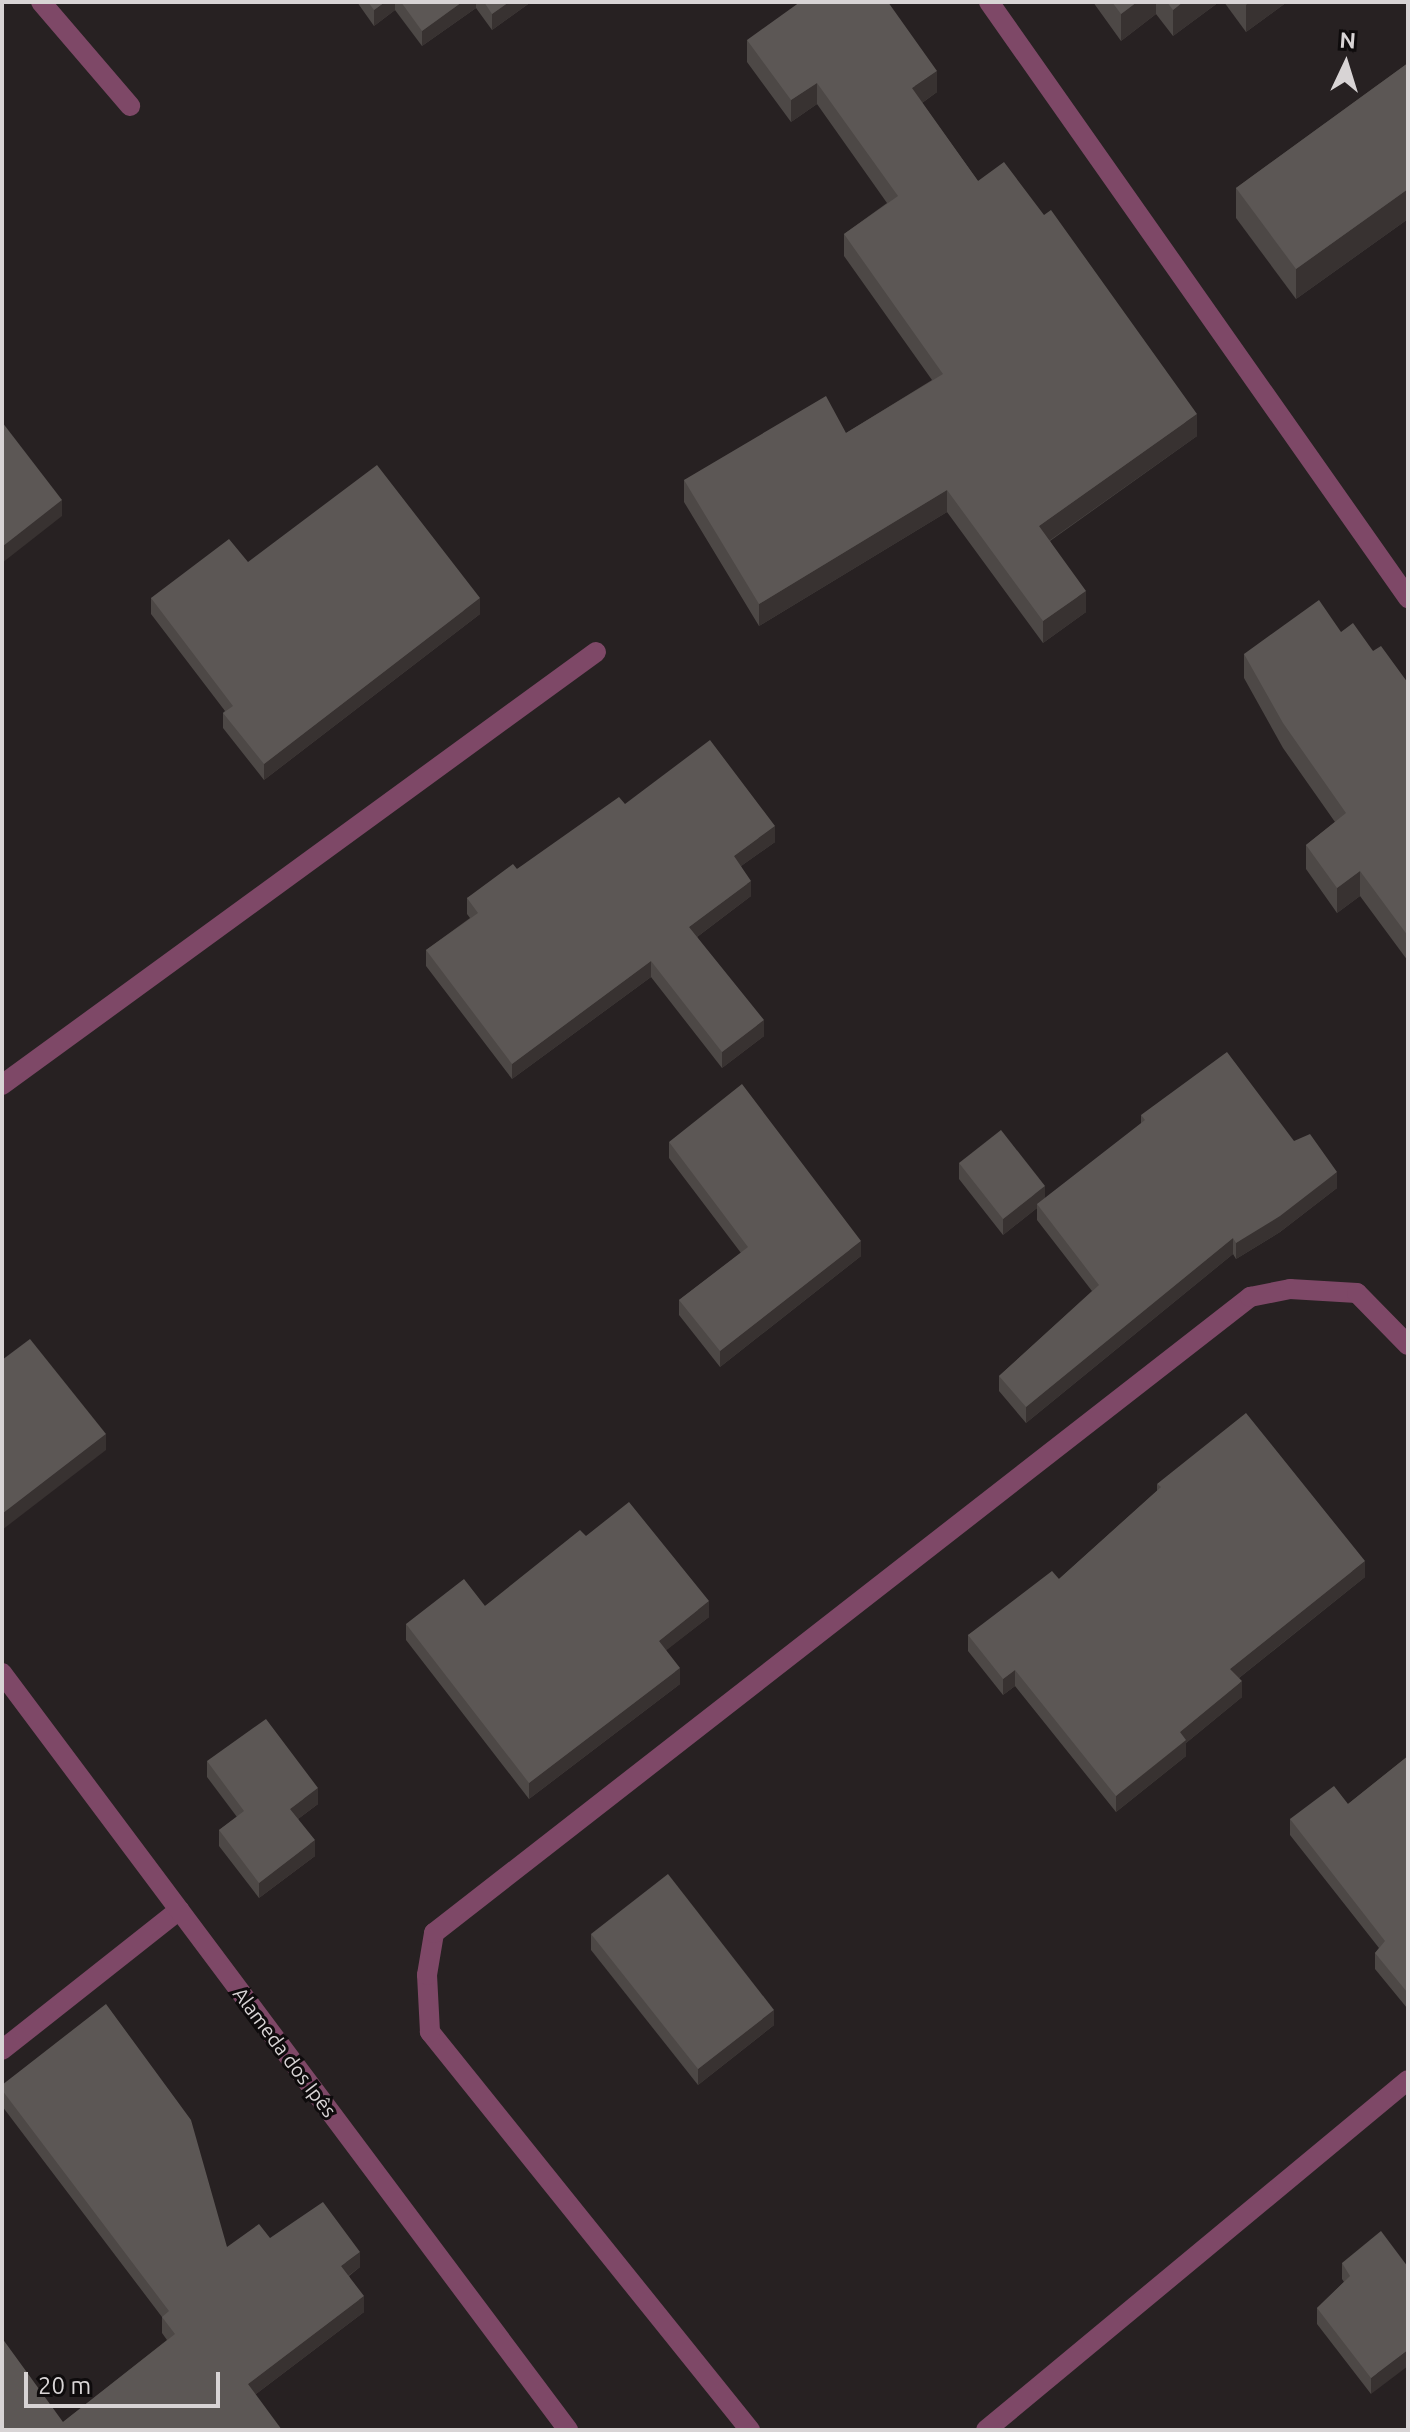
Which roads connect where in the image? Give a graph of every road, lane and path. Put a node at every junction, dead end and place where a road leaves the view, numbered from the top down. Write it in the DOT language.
graph roads {
  1 [pos="41,2"];
  2 [pos="989,2"];
  3 [pos="130,106"];
  4 [pos="1405,589"];
  5 [pos="596,652"];
  6 [pos="2,1085"];
  7 [pos="1408,1345"];
  8 [pos="2,1673"];
  9 [pos="179,1910"];
  10 [pos="2,2050"];
  11 [pos="1408,2080"];
  12 [pos="568,2430"];
  13 [pos="750,2430"];
  14 [pos="986,2430"];
  1 -- 3 [label="street"];
  2 -- 4 [label="street"];
  5 -- 6 [label="street"];
  7 -- 13 [label="street"];
  8 -- 9 [label="street, Alameda dos Ipês"];
  9 -- 10 [label="street"];
  9 -- 12 [label="street, Alameda dos Ipês"];
  11 -- 14 [label="street"];
}
